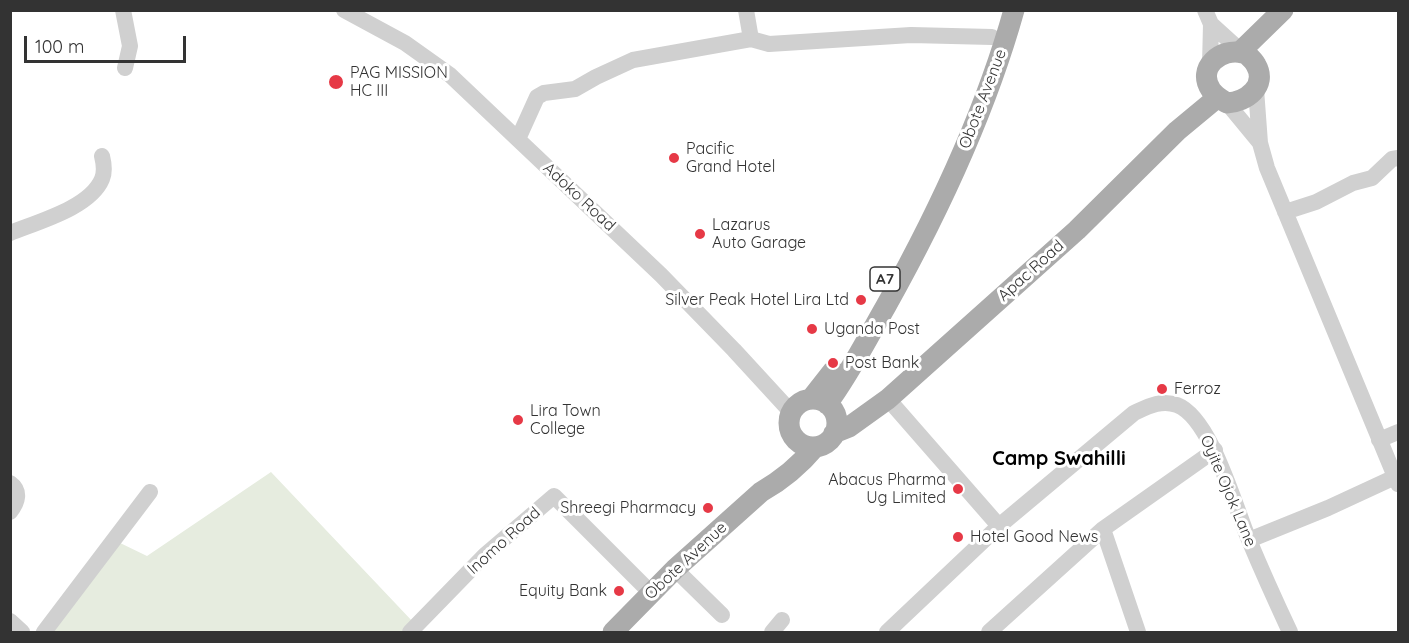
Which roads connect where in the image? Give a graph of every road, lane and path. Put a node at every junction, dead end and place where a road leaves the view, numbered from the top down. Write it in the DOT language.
graph roads {
  1 [pos="123,10"];
  2 [pos="344,10"];
  3 [pos="746,10"];
  4 [pos="1001,10"];
  5 [pos="1014,10"];
  6 [pos="1283,10"];
  7 [pos="1208,17"];
  8 [pos="752,39"];
  9 [pos="999,40"];
  10 [pos="1243,52"];
  11 [pos="1210,65"];
  12 [pos="124,68"];
  13 [pos="1256,89"];
  14 [pos="1222,100"];
  15 [pos="518,139"];
  16 [pos="1260,143"];
  17 [pos="102,156"];
  18 [pos="1398,158"];
  19 [pos="1285,212"];
  20 [pos="10,234"];
  21 [pos="888,399"];
  22 [pos="819,401"];
  23 [pos="791,412"];
  24 [pos="1398,432"];
  25 [pos="834,433"];
  26 [pos="1379,440"];
  27 [pos="807,444"];
  28 [pos="1215,450"];
  29 [pos="1397,480"];
  30 [pos="10,483"];
  31 [pos="150,492"];
  32 [pos="10,512"];
  33 [pos="999,526"];
  34 [pos="1103,529"];
  35 [pos="1249,540"];
  36 [pos="675,569"];
  37 [pos="651,592"];
  38 [pos="722,615"];
  39 [pos="10,621"];
  40 [pos="22,633"];
  41 [pos="44,633"];
  42 [pos="410,633"];
  43 [pos="613,633"];
  44 [pos="887,633"];
  45 [pos="989,633"];
  46 [pos="1138,633"];
  47 [pos="1290,633"];
  1 -- 12 [label="street"];
  2 -- 15 [label="street, Adoko Road"];
  3 -- 8 [label="street"];
  4 -- 9 [label="main road, A7"];
  5 -- 9 [label="main road, A7"];
  6 -- 10 [label="main road"];
  7 -- 10 [label="street"];
  7 -- 11 [label="street"];
  8 -- 9 [label="street"];
  8 -- 15 [label="street"];
  9 -- 22 [label="main road, Obote Avenue / A7"];
  10 -- 11 [label="main road"];
  10 -- 13 [label="main road"];
  11 -- 14 [label="main road"];
  13 -- 14 [label="main road"];
  13 -- 16 [label="street"];
  14 -- 16 [label="street"];
  14 -- 21 [label="main road, Apac Road"];
  15 -- 23 [label="street, Adoko Road"];
  16 -- 19 [label="street"];
  17 -- 20 [label="street"];
  18 -- 19 [label="street"];
  19 -- 26 [label="street"];
  21 -- 25 [label="main road, Apac Road"];
  21 -- 33 [label="street"];
  22 -- 23 [label="main road, A7"];
  22 -- 25 [label="main road"];
  23 -- 27 [label="main road"];
  24 -- 26 [label="street"];
  25 -- 27 [label="main road"];
  26 -- 29 [label="street"];
  27 -- 36 [label="main road, Obote Avenue"];
  28 -- 33 [label="street, Oyite Ojok Lane"];
  28 -- 34 [label="street"];
  28 -- 35 [label="street, Oyite Ojok Lane"];
  29 -- 35 [label="street"];
  30 -- 32 [label="street"];
  31 -- 41 [label="street"];
  33 -- 44 [label="street, Oyite Ojok Lane"];
  34 -- 45 [label="street"];
  34 -- 46 [label="street"];
  35 -- 47 [label="street, Oyite Ojok Lane"];
  36 -- 37 [label="main road, Obote Avenue"];
  36 -- 38 [label="street"];
  37 -- 42 [label="street, Inomo Road"];
  37 -- 43 [label="main road, Obote Avenue"];
  39 -- 40 [label="street"];
}
